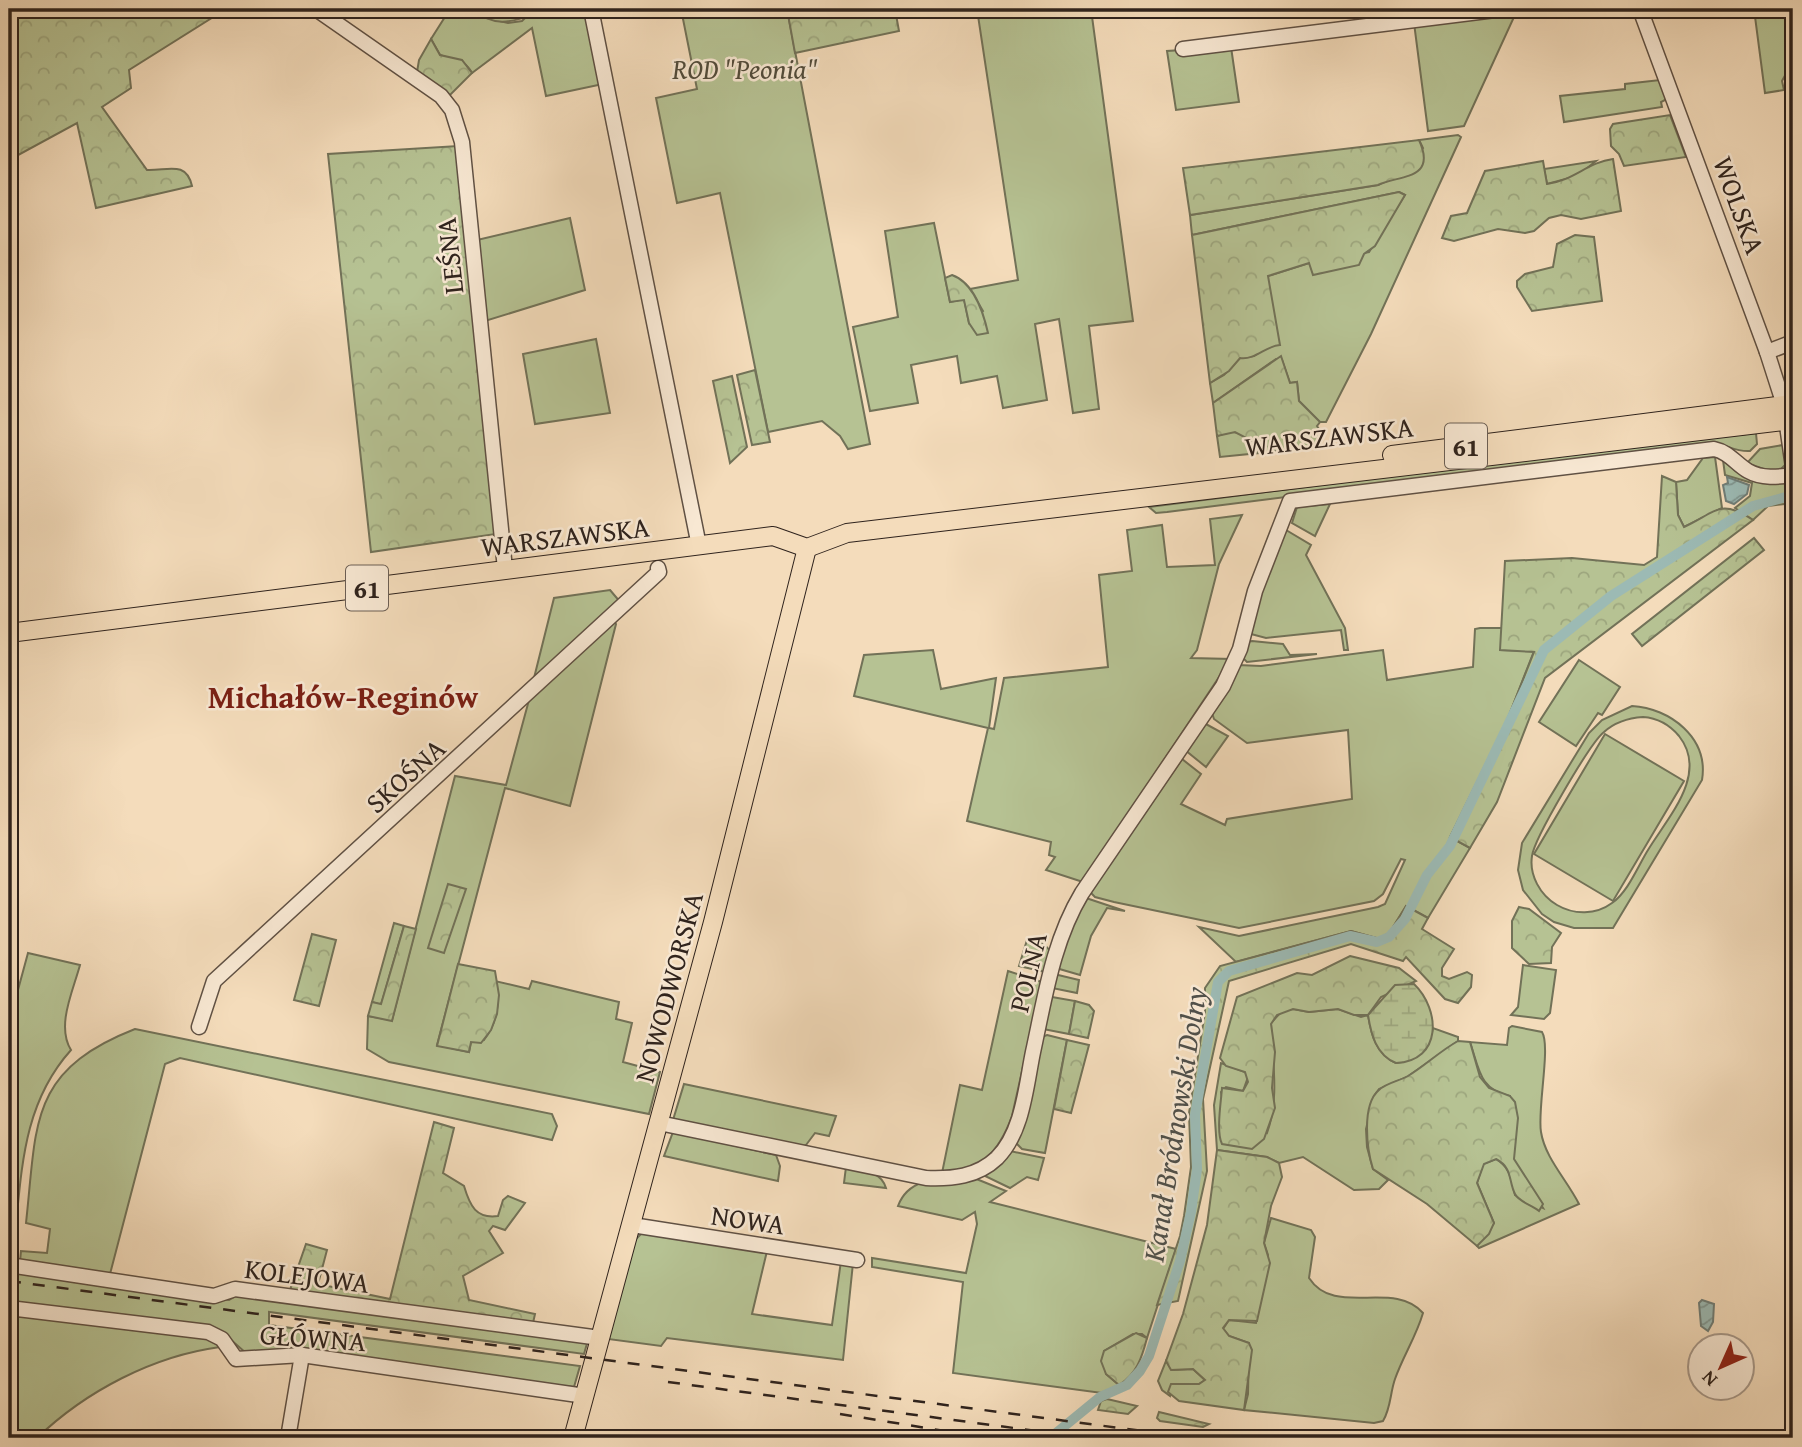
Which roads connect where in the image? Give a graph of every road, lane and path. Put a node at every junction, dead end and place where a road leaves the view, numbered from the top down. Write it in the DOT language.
graph roads {
  1 [pos="316,9"];
  2 [pos="592,9"];
  3 [pos="1503,9"];
  4 [pos="1640,9"];
  5 [pos="1182,49"];
  6 [pos="1793,342"];
  7 [pos="1767,352"];
  8 [pos="1789,412"];
  9 [pos="1793,467"];
  10 [pos="1793,475"];
  11 [pos="699,546"];
  12 [pos="807,548"];
  13 [pos="658,568"];
  14 [pos="505,569"];
  15 [pos="9,633"];
  16 [pos="199,1027"];
  17 [pos="659,1123"];
  18 [pos="632,1225"];
  19 [pos="857,1259"];
  20 [pos="9,1265"];
  21 [pos="9,1311"];
  22 [pos="600,1338"];
  23 [pos="302,1355"];
  24 [pos="585,1396"];
  25 [pos="288,1438"];
  26 [pos="573,1438"];
  1 -- 14 [label="street, LEŚNA"];
  2 -- 11 [label="street"];
  3 -- 5 [label="street"];
  4 -- 7 [label="street, WOLSKA"];
  6 -- 7 [label="street"];
  7 -- 8 [label="street, WOLSKA"];
  8 -- 9 [label="street, WOLSKA"];
  8 -- 12 [label="main road, WARSZAWSKA / 61"];
  10 -- 17 [label="street, POLNA"];
  11 -- 12 [label="main road, WARSZAWSKA / 61"];
  11 -- 14 [label="main road, WARSZAWSKA / 61"];
  12 -- 17 [label="main road, NOWODWORSKA"];
  13 -- 16 [label="street, SKOŚNA"];
  14 -- 15 [label="main road, WARSZAWSKA / 61"];
  17 -- 18 [label="main road, NOWODWORSKA"];
  18 -- 19 [label="street, NOWA"];
  18 -- 22 [label="main road, NOWODWORSKA"];
  20 -- 22 [label="street, KOLEJOWA"];
  21 -- 23 [label="street, GŁÓWNA"];
  22 -- 24 [label="main road, NOWODWORSKA"];
  23 -- 24 [label="street, GŁÓWNA"];
  23 -- 25 [label="street"];
  24 -- 26 [label="main road, NOWODWORSKA"];
}
